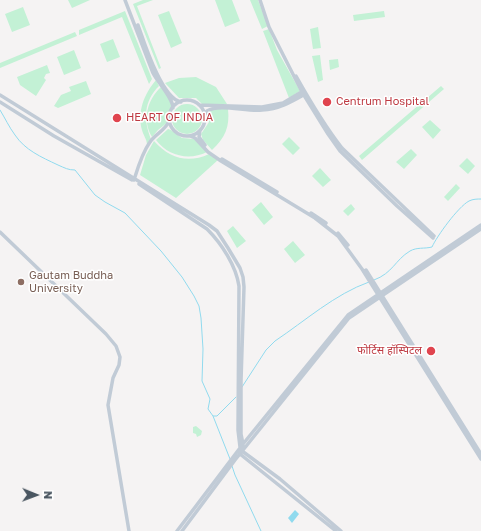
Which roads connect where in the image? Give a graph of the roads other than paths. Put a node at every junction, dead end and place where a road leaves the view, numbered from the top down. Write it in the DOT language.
graph roads {
  1 [pos="126,0"];
  2 [pos="262,0"];
  3 [pos="304,92"];
  4 [pos="0,94"];
  5 [pos="0,102"];
  6 [pos="181,102"];
  7 [pos="199,105"];
  8 [pos="173,108"];
  9 [pos="205,116"];
  10 [pos="170,117"];
  11 [pos="173,129"];
  12 [pos="200,130"];
  13 [pos="190,136"];
  14 [pos="135,180"];
  15 [pos="481,226"];
  16 [pos="481,229"];
  17 [pos="0,232"];
  18 [pos="434,237"];
  19 [pos="370,279"];
  20 [pos="390,291"];
  21 [pos="380,295"];
  22 [pos="374,301"];
  23 [pos="386,305"];
  24 [pos="241,432"];
  25 [pos="248,437"];
  26 [pos="241,445"];
  27 [pos="241,453"];
  28 [pos="481,454"];
  29 [pos="481,459"];
  30 [pos="233,460"];
  31 [pos="230,464"];
  32 [pos="129,531"];
  33 [pos="177,531"];
  34 [pos="182,531"];
  35 [pos="336,531"];
  36 [pos="341,531"];
  1 -- 6 [label="street"];
  1 -- 8 [label="street"];
  2 -- 3 [label="street"];
  3 -- 7 [label="street"];
  3 -- 9 [label="street"];
  3 -- 18 [label="street"];
  4 -- 14 [label="street"];
  5 -- 14 [label="street"];
  6 -- 7 [label="street"];
  6 -- 8 [label="street"];
  7 -- 9 [label="street"];
  8 -- 10 [label="street"];
  9 -- 12 [label="street"];
  10 -- 11 [label="street"];
  10 -- 14 [label="street"];
  11 -- 13 [label="street"];
  11 -- 14 [label="street"];
  12 -- 13 [label="street"];
  12 -- 19 [label="street"];
  13 -- 19 [label="street"];
  14 -- 24 [label="street"];
  14 -- 26 [label="street"];
  15 -- 21 [label="street"];
  16 -- 20 [label="street"];
  17 -- 32 [label="street"];
  19 -- 21 [label="street"];
  20 -- 21 [label="street"];
  20 -- 23 [label="street"];
  21 -- 22 [label="street"];
  21 -- 23 [label="street"];
  21 -- 25 [label="street"];
  22 -- 23 [label="street"];
  22 -- 27 [label="street"];
  23 -- 28 [label="street"];
  23 -- 29 [label="street"];
  24 -- 25 [label="street"];
  24 -- 26 [label="street"];
  25 -- 26 [label="street"];
  26 -- 27 [label="street"];
  26 -- 30 [label="street"];
  27 -- 30 [label="street"];
  27 -- 35 [label="street"];
  27 -- 36 [label="street"];
  30 -- 31 [label="street"];
  31 -- 33 [label="street"];
  31 -- 34 [label="street"];
}
